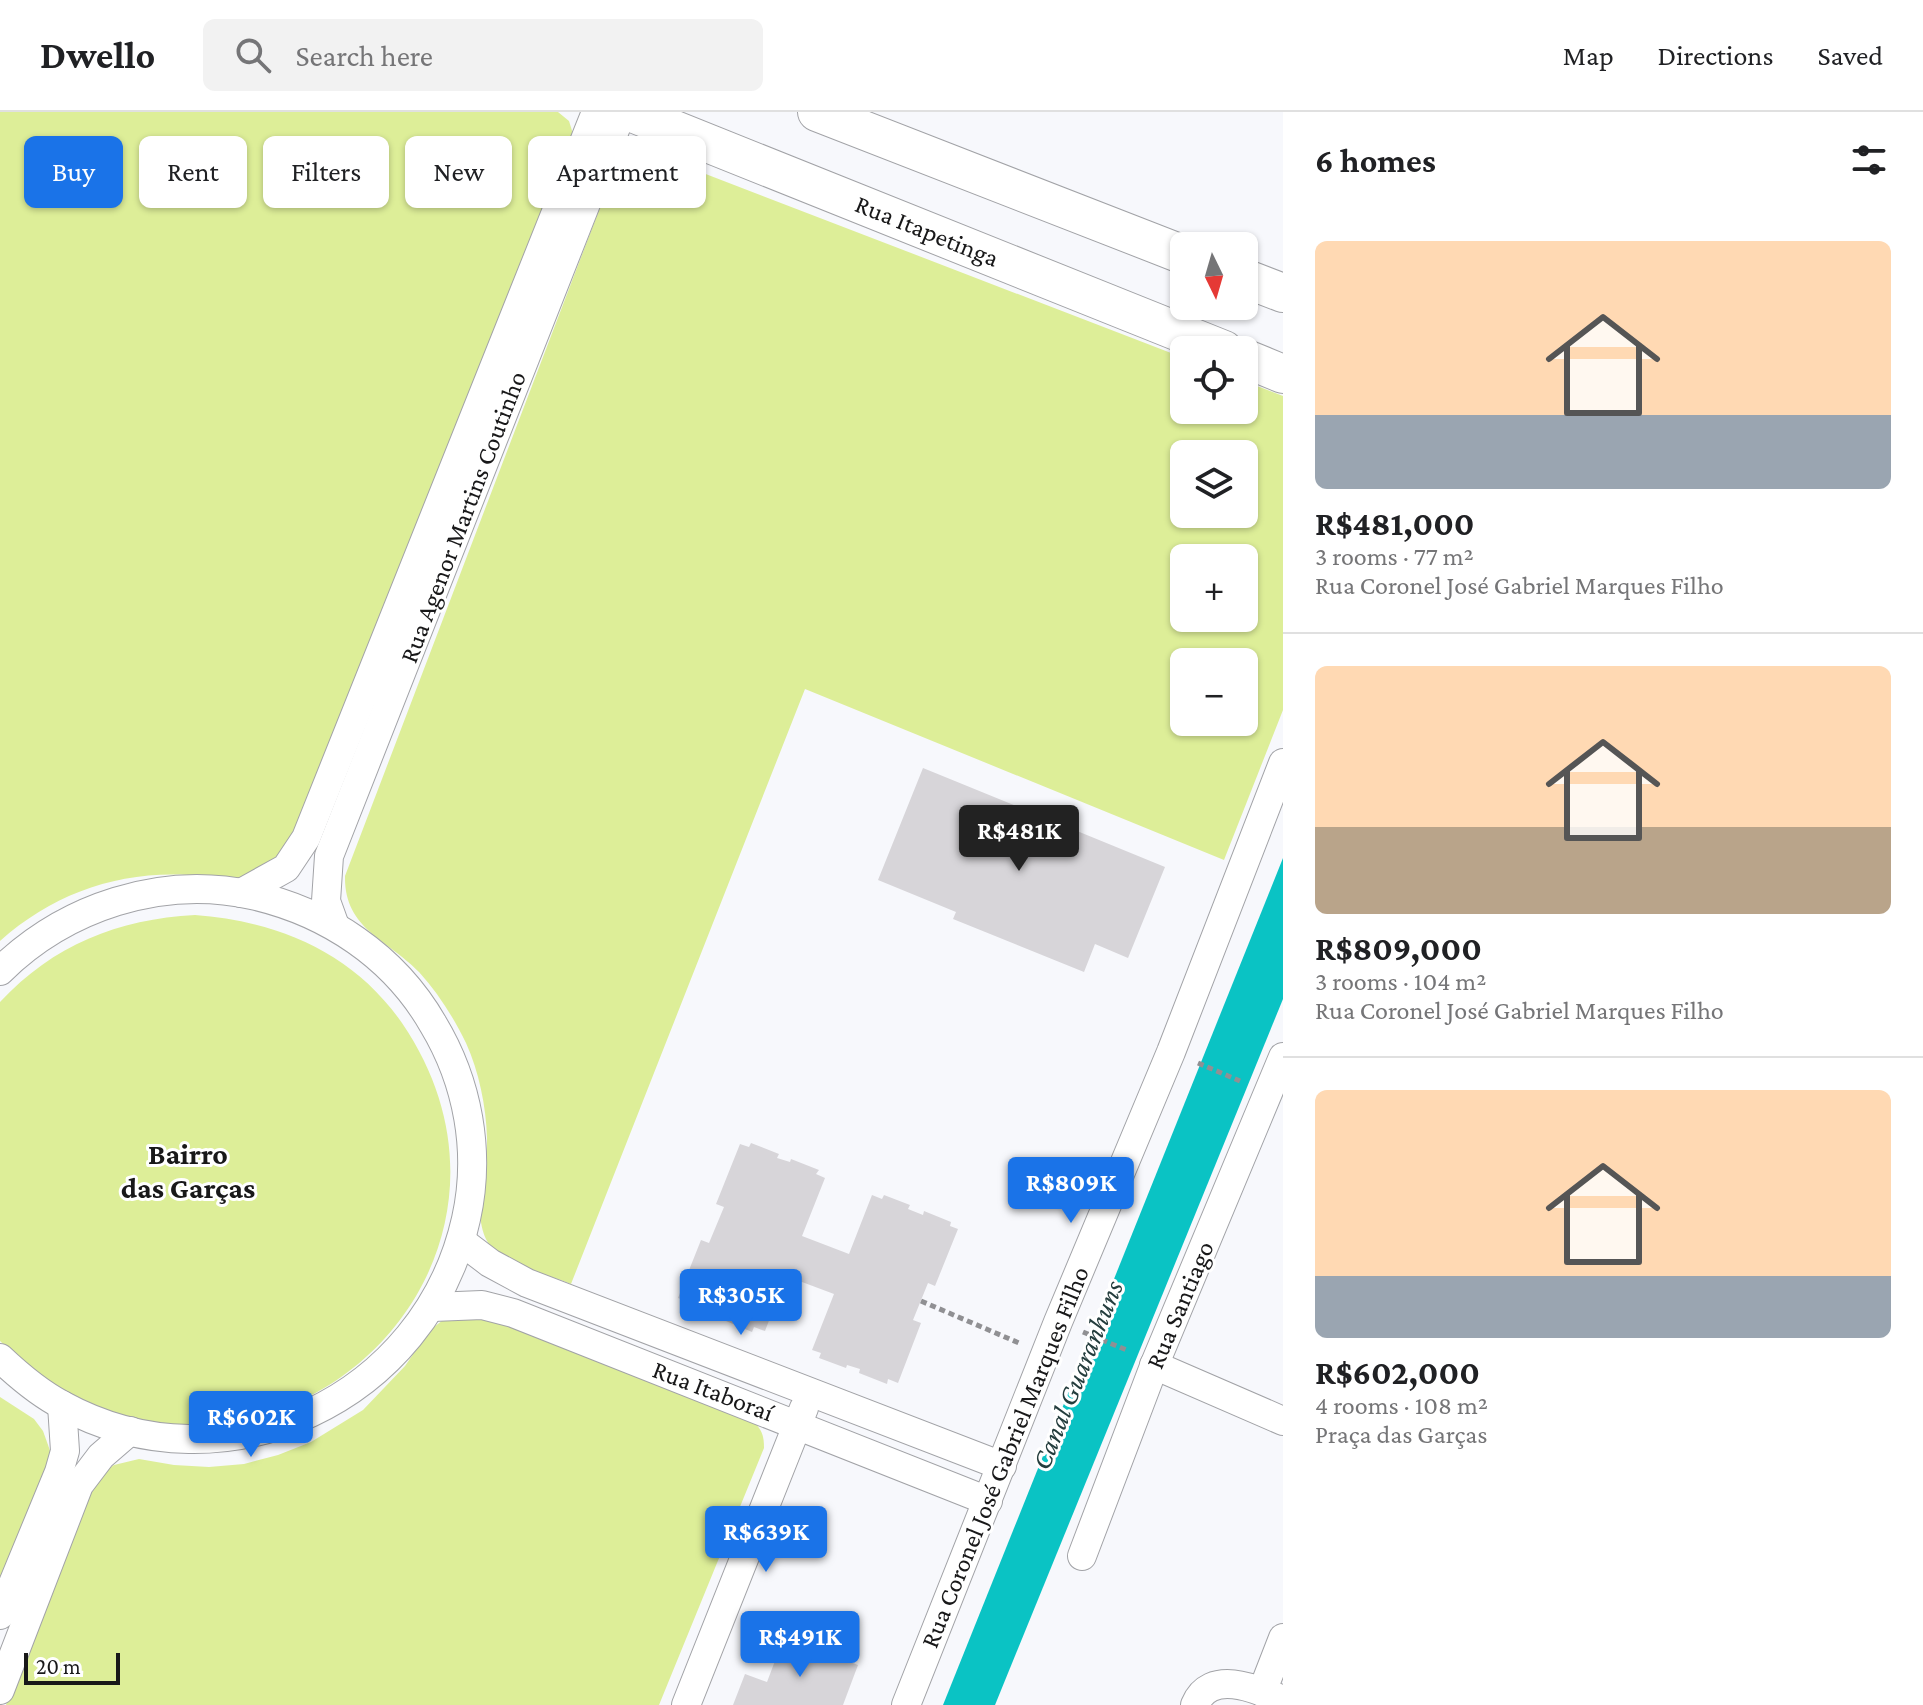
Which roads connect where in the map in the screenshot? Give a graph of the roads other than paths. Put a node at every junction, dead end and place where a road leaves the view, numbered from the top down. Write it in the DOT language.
graph roads {
  1 [pos="596,112"];
  2 [pos="622,112"];
  3 [pos="630,112"];
  4 [pos="817,112"];
  5 [pos="1170,250"];
  6 [pos="1258,283"];
  7 [pos="1283,293"];
  8 [pos="1189,336"];
  9 [pos="1258,364"];
  10 [pos="1283,374"];
  11 [pos="1283,763"];
  12 [pos="241,893"];
  13 [pos="335,926"];
  14 [pos="0,971"];
  15 [pos="1283,1057"];
  16 [pos="1272,1114"];
  17 [pos="461,1241"];
  18 [pos="433,1307"];
  19 [pos="0,1358"];
  20 [pos="1148,1361"];
  21 [pos="811,1391"];
  22 [pos="62,1405"];
  23 [pos="1283,1421"];
  24 [pos="798,1424"];
  25 [pos="130,1431"];
  26 [pos="1002,1466"];
  27 [pos="988,1501"];
  28 [pos="1082,1556"];
  29 [pos="0,1615"];
  30 [pos="1283,1638"];
  31 [pos="0,1690"];
  32 [pos="1273,1696"];
  33 [pos="1196,1702"];
  34 [pos="686,1705"];
  35 [pos="906,1705"];
  1 -- 12 [label="street, Rua Agenor Martins Coutinho"];
  2 -- 13 [label="street, Rua Agenor Martins Coutinho"];
  3 -- 8 [label="street, Rua Itapetinga"];
  4 -- 5 [label="street"];
  6 -- 7 [label="street"];
  9 -- 10 [label="street"];
  11 -- 26 [label="street, Rua Coronel José Gabriel Marques Filho"];
  12 -- 13 [label="street"];
  12 -- 14 [label="street"];
  13 -- 17 [label="street"];
  15 -- 16 [label="street, Rua Santiago"];
  16 -- 20 [label="street, Rua Santiago"];
  17 -- 18 [label="street"];
  17 -- 21 [label="street, Rua Itaboraí"];
  18 -- 24 [label="street, Rua Itaboraí"];
  18 -- 25 [label="street"];
  19 -- 22 [label="street"];
  20 -- 23 [label="street"];
  20 -- 28 [label="street, Rua Santiago"];
  21 -- 24 [label="street"];
  21 -- 26 [label="street, Rua Itaboraí"];
  22 -- 25 [label="street"];
  22 -- 29 [label="street"];
  24 -- 27 [label="street, Rua Itaboraí"];
  24 -- 34 [label="street"];
  25 -- 31 [label="street"];
  26 -- 27 [label="street, Rua Coronel José Gabriel Marques Filho"];
  27 -- 35 [label="street, Rua Coronel José Gabriel Marques Filho"];
  30 -- 32 [label="street"];
  32 -- 33 [label="street"];
}
